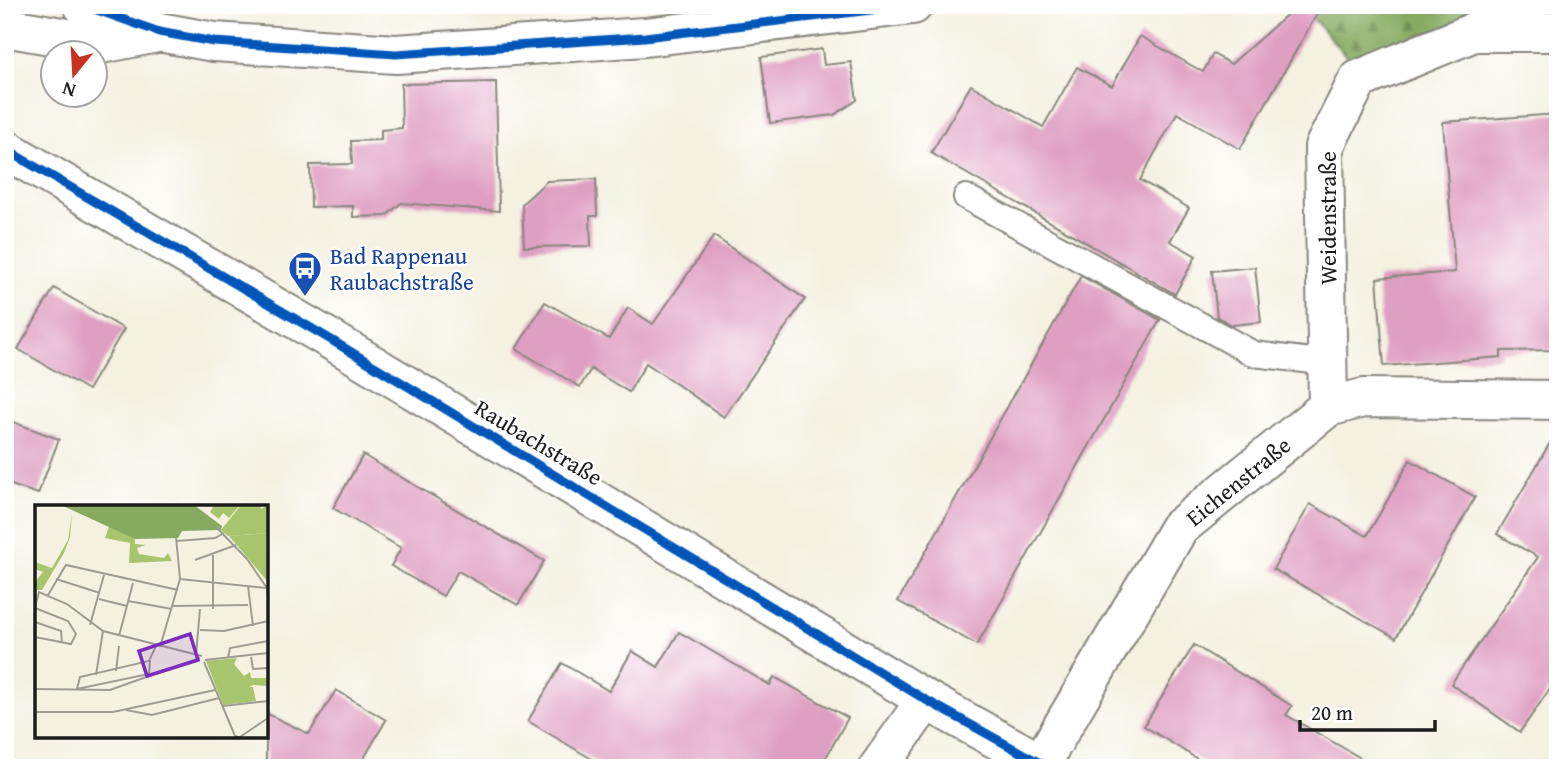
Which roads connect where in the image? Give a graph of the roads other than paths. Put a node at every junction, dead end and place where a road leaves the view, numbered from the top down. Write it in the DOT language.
graph roads {
  1 [pos="83,5"];
  2 [pos="913,5"];
  3 [pos="5,27"];
  4 [pos="159,32"];
  5 [pos="1558,32"];
  6 [pos="6,150"];
  7 [pos="966,197"];
  8 [pos="1328,363"];
  9 [pos="1558,400"];
  10 [pos="1328,407"];
  11 [pos="926,700"];
  12 [pos="1045,765"];
  13 [pos="878,768"];
  1 -- 4 [label="street"];
  2 -- 4 [label="street"];
  3 -- 4 [label="street"];
  5 -- 8 [label="street, Weidenstraße"];
  6 -- 11 [label="street, Raubachstraße"];
  7 -- 8 [label="lane"];
  8 -- 10 [label="street, Weidenstraße"];
  9 -- 10 [label="street, Eichenstraße"];
  10 -- 12 [label="street, Eichenstraße"];
  11 -- 12 [label="street, Raubachstraße"];
  11 -- 13 [label="street"];
}
